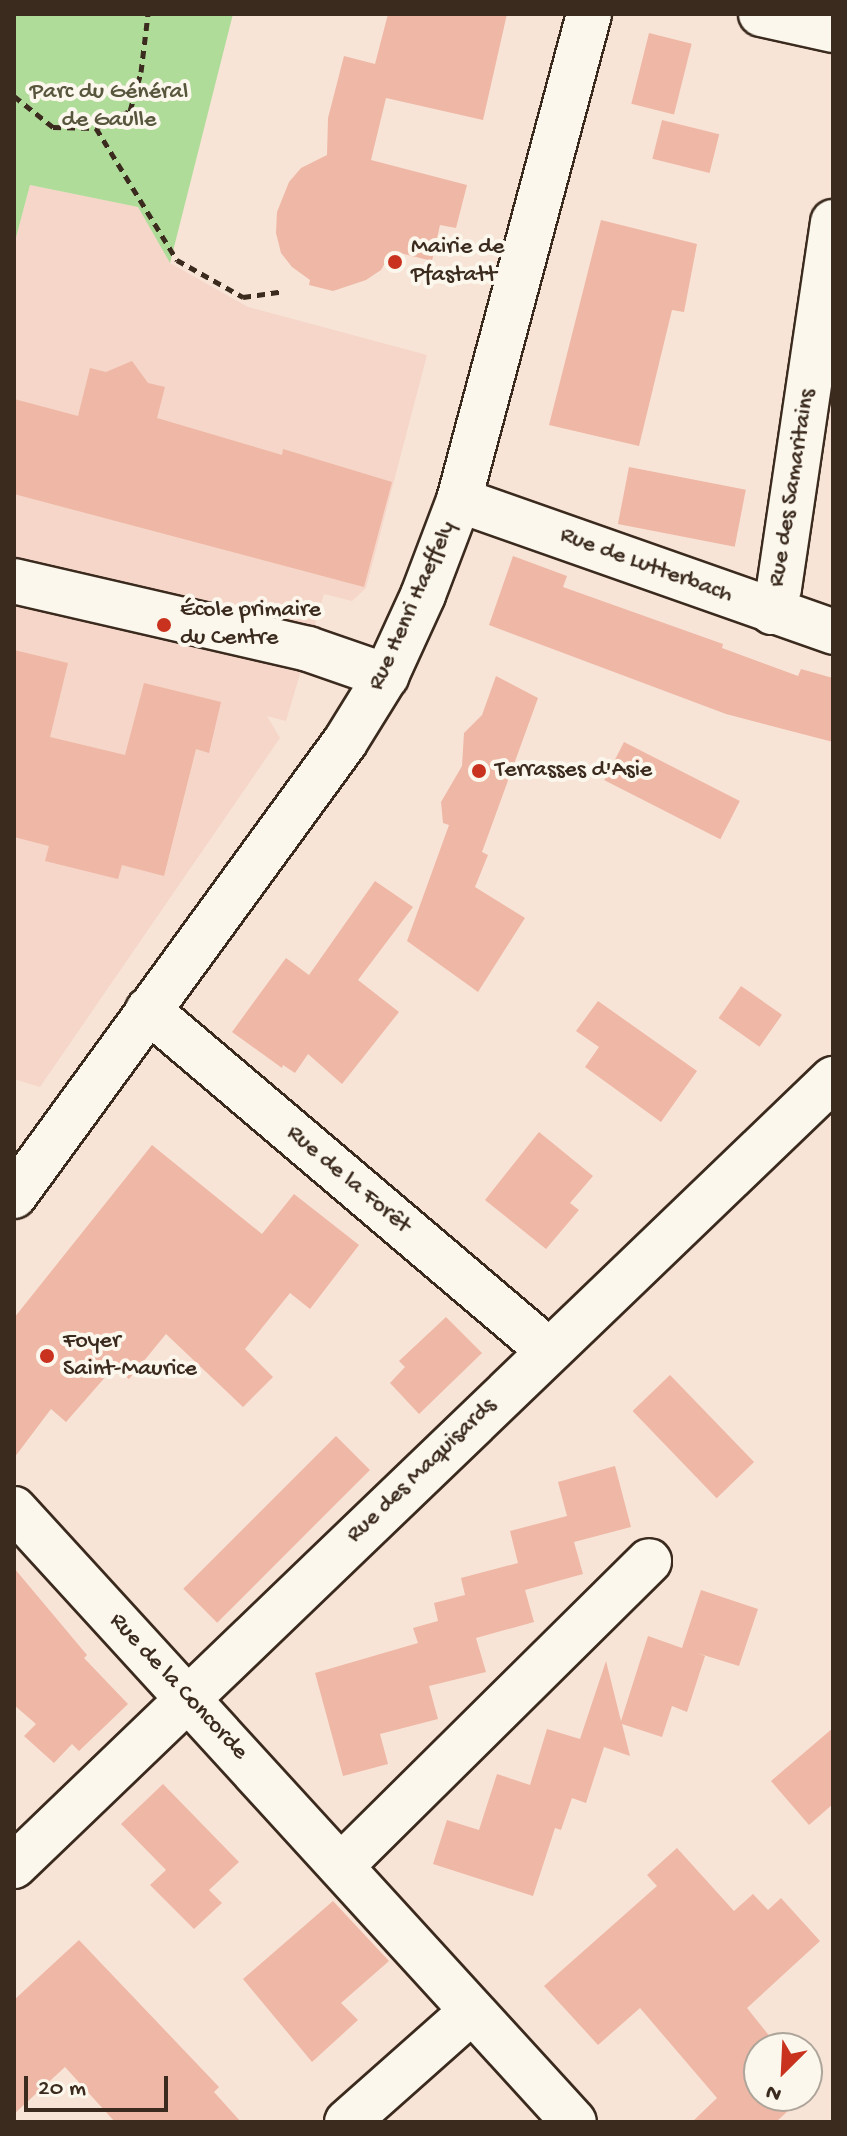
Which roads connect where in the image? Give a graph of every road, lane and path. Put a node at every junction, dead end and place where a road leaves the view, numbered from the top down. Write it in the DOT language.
graph roads {
  1 [pos="148,14"];
  2 [pos="589,14"];
  3 [pos="761,14"];
  4 [pos="833,30"];
  5 [pos="14,96"];
  6 [pos="96,128"];
  7 [pos="833,222"];
  8 [pos="280,292"];
  9 [pos="459,500"];
  10 [pos="14,581"];
  11 [pos="772,612"];
  12 [pos="833,632"];
  13 [pos="386,676"];
  14 [pos="148,1010"];
  15 [pos="833,1079"];
  16 [pos="14,1196"];
  17 [pos="548,1350"];
  18 [pos="14,1509"];
  19 [pos="649,1561"];
  20 [pos="187,1697"];
  21 [pos="342,1865"];
  22 [pos="14,1866"];
  23 [pos="472,2011"];
  24 [pos="347,2122"];
  25 [pos="574,2122"];
  1 -- 6 [label="path"];
  2 -- 9 [label="street, Rue Henri Haeffely"];
  3 -- 4 [label="street"];
  5 -- 6 [label="path"];
  6 -- 8 [label="path"];
  7 -- 11 [label="street, Rue des Samaritains"];
  9 -- 11 [label="street, Rue de Lutterbach"];
  9 -- 13 [label="street, Rue Henri Haeffely"];
  10 -- 13 [label="street"];
  11 -- 12 [label="street, Rue de Lutterbach"];
  13 -- 14 [label="street, Rue Henri Haeffely"];
  14 -- 16 [label="street, Rue Henri Haeffely"];
  14 -- 17 [label="street, Rue de la Forêt"];
  15 -- 17 [label="street, Rue des Maquisards"];
  17 -- 20 [label="street, Rue des Maquisards"];
  18 -- 20 [label="street, Rue de la Concorde"];
  19 -- 21 [label="street"];
  20 -- 21 [label="street, Rue de la Concorde"];
  20 -- 22 [label="street, Rue des Maquisards"];
  21 -- 23 [label="street, Rue de la Concorde"];
  23 -- 24 [label="street"];
  23 -- 25 [label="street, Rue de la Concorde"];
}
